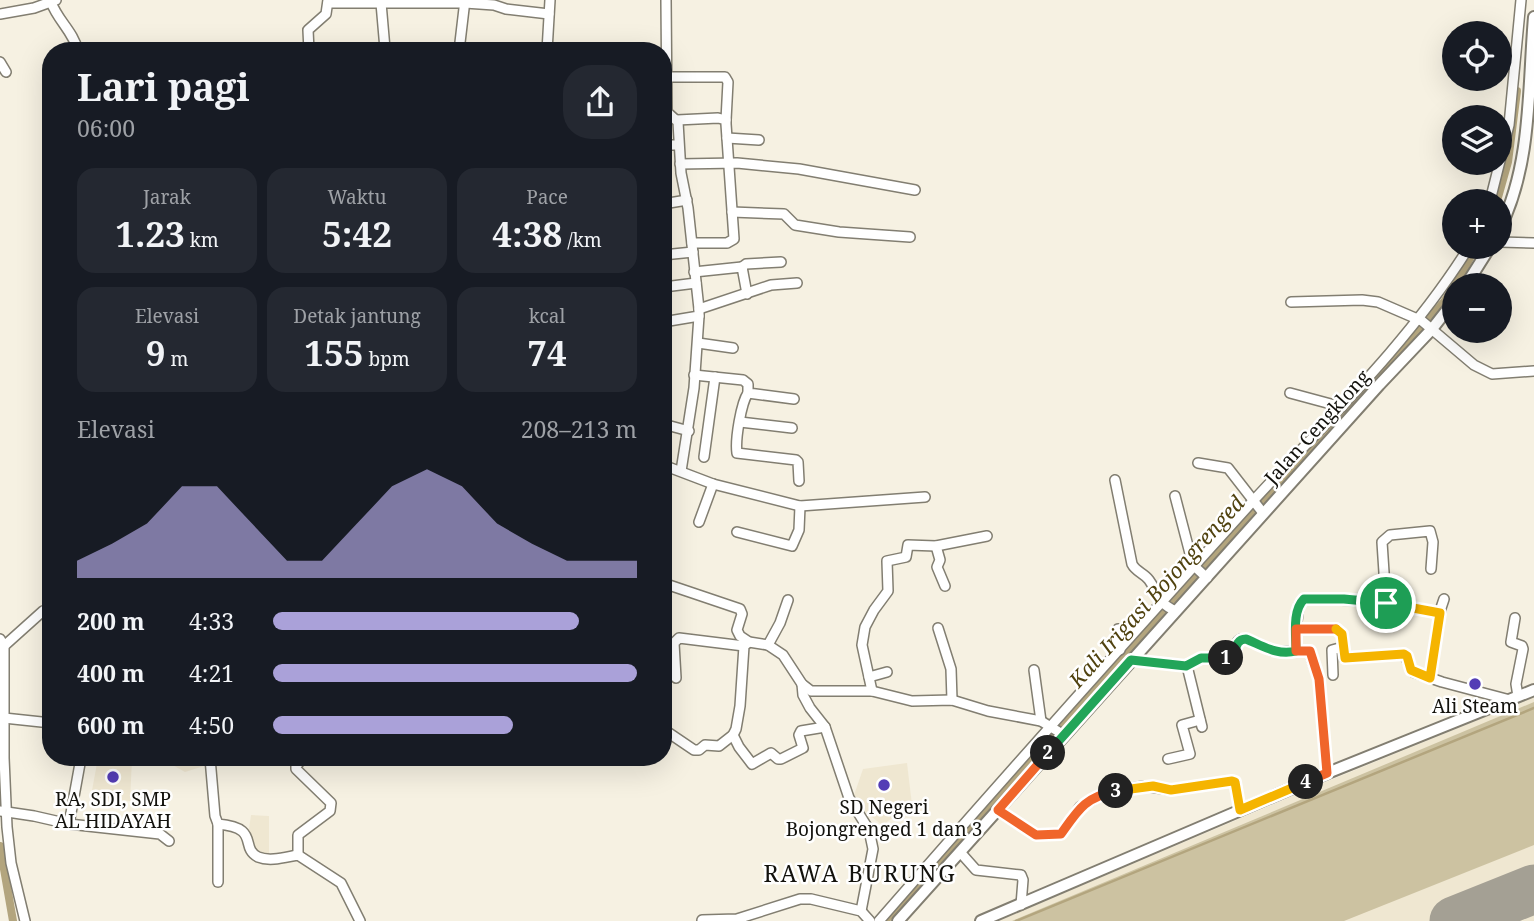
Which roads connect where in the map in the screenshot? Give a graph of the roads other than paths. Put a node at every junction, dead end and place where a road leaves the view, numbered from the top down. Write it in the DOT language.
graph roads {
  1 [pos="550,0"];
  2 [pos="666,0"];
  3 [pos="1521,0"];
  4 [pos="53,1"];
  5 [pos="328,1"];
  6 [pos="465,1"];
  7 [pos="387,2"];
  8 [pos="0,14"];
  9 [pos="549,14"];
  10 [pos="1534,18"];
  11 [pos="74,42"];
  12 [pos="308,42"];
  13 [pos="385,42"];
  14 [pos="460,42"];
  15 [pos="547,42"];
  16 [pos="667,42"];
  17 [pos="0,62"];
  18 [pos="6,72"];
  19 [pos="672,77"];
  20 [pos="672,117"];
  21 [pos="677,120"];
  22 [pos="726,120"];
  23 [pos="1530,129"];
  24 [pos="727,138"];
  25 [pos="759,140"];
  26 [pos="672,145"];
  27 [pos="678,145"];
  28 [pos="728,162"];
  29 [pos="680,164"];
  30 [pos="1493,189"];
  31 [pos="915,190"];
  32 [pos="1512,198"];
  33 [pos="687,200"];
  34 [pos="672,202"];
  35 [pos="732,212"];
  36 [pos="910,237"];
  37 [pos="1512,242"];
  38 [pos="1534,243"];
  39 [pos="692,248"];
  40 [pos="672,253"];
  41 [pos="1462,259"];
  42 [pos="781,262"];
  43 [pos="742,267"];
  44 [pos="694,272"];
  45 [pos="696,283"];
  46 [pos="797,283"];
  47 [pos="672,286"];
  48 [pos="747,294"];
  49 [pos="1291,302"];
  50 [pos="1442,311"];
  51 [pos="699,313"];
  52 [pos="672,320"];
  53 [pos="1425,324"];
  54 [pos="698,343"];
  55 [pos="733,348"];
  56 [pos="1534,371"];
  57 [pos="694,376"];
  58 [pos="715,377"];
  59 [pos="748,393"];
  60 [pos="1290,393"];
  61 [pos="794,400"];
  62 [pos="1342,407"];
  63 [pos="740,422"];
  64 [pos="672,426"];
  65 [pos="1333,426"];
  66 [pos="792,428"];
  67 [pos="689,431"];
  68 [pos="704,457"];
  69 [pos="1198,463"];
  70 [pos="672,468"];
  71 [pos="681,471"];
  72 [pos="1115,480"];
  73 [pos="799,481"];
  74 [pos="713,484"];
  75 [pos="1175,496"];
  76 [pos="925,497"];
  77 [pos="800,506"];
  78 [pos="1259,508"];
  79 [pos="699,523"];
  80 [pos="737,532"];
  81 [pos="987,536"];
  82 [pos="936,546"];
  83 [pos="1195,568"];
  84 [pos="1432,569"];
  85 [pos="1206,577"];
  86 [pos="672,586"];
  87 [pos="945,586"];
  88 [pos="1444,599"];
  89 [pos="788,600"];
  90 [pos="1386,603"];
  91 [pos="1169,608"];
  92 [pos="42,611"];
  93 [pos="1440,613"];
  94 [pos="1516,618"];
  95 [pos="938,628"];
  96 [pos="1118,629"];
  97 [pos="1296,629"];
  98 [pos="2,642"];
  99 [pos="746,644"];
  100 [pos="768,646"];
  101 [pos="1343,647"];
  102 [pos="1120,650"];
  103 [pos="1296,651"];
  104 [pos="1131,660"];
  105 [pos="1186,666"];
  106 [pos="1034,670"];
  107 [pos="887,672"];
  108 [pos="1333,675"];
  109 [pos="869,677"];
  110 [pos="676,678"];
  111 [pos="1430,678"];
  112 [pos="802,684"];
  113 [pos="1534,690"];
  114 [pos="872,691"];
  115 [pos="1514,698"];
  116 [pos="952,700"];
  117 [pos="4,718"];
  118 [pos="1041,721"];
  119 [pos="42,722"];
  120 [pos="825,727"];
  121 [pos="1058,730"];
  122 [pos="672,735"];
  123 [pos="733,735"];
  124 [pos="2,758"];
  125 [pos="1168,759"];
  126 [pos="80,766"];
  127 [pos="212,766"];
  128 [pos="296,766"];
  129 [pos="1327,773"];
  130 [pos="998,810"];
  131 [pos="1240,810"];
  132 [pos="4,811"];
  133 [pos="69,824"];
  134 [pos="218,824"];
  135 [pos="169,841"];
  136 [pos="960,852"];
  137 [pos="298,855"];
  138 [pos="935,868"];
  139 [pos="218,882"];
  140 [pos="1021,905"];
  141 [pos="861,911"];
  142 [pos="702,920"];
  143 [pos="719,920"];
  144 [pos="25,921"];
  145 [pos="360,921"];
  146 [pos="870,921"];
  147 [pos="879,921"];
  148 [pos="898,921"];
  149 [pos="981,921"];
  1 -- 9 [label="street"];
  2 -- 16 [label="street"];
  3 -- 30 [label="street"];
  4 -- 8 [label="street"];
  4 -- 11 [label="street"];
  5 -- 7 [label="street"];
  5 -- 12 [label="street"];
  6 -- 7 [label="street"];
  6 -- 9 [label="street"];
  6 -- 14 [label="street"];
  7 -- 13 [label="street"];
  9 -- 15 [label="street"];
  10 -- 23 [label="main road"];
  17 -- 18 [label="street"];
  19 -- 22 [label="street"];
  20 -- 21 [label="street"];
  21 -- 22 [label="street"];
  21 -- 27 [label="street"];
  22 -- 24 [label="street"];
  23 -- 32 [label="main road"];
  24 -- 25 [label="street"];
  24 -- 28 [label="street"];
  26 -- 27 [label="street"];
  27 -- 29 [label="street"];
  28 -- 29 [label="street"];
  28 -- 31 [label="street"];
  28 -- 35 [label="street"];
  29 -- 33 [label="street"];
  33 -- 34 [label="street"];
  33 -- 39 [label="street"];
  35 -- 36 [label="street"];
  35 -- 39 [label="street"];
  37 -- 38 [label="street"];
  39 -- 40 [label="street"];
  39 -- 44 [label="street"];
  41 -- 53 [label="street"];
  42 -- 43 [label="street"];
  43 -- 44 [label="street"];
  43 -- 48 [label="street"];
  44 -- 45 [label="street"];
  45 -- 47 [label="street"];
  45 -- 51 [label="street"];
  46 -- 48 [label="street"];
  48 -- 51 [label="street"];
  49 -- 53 [label="street"];
  50 -- 53 [label="main road, Jalan Cengklong"];
  51 -- 52 [label="street"];
  51 -- 54 [label="street"];
  53 -- 56 [label="street"];
  53 -- 62 [label="street"];
  53 -- 65 [label="main road, Jalan Cengklong"];
  54 -- 55 [label="street"];
  54 -- 57 [label="street"];
  57 -- 58 [label="street"];
  57 -- 67 [label="street"];
  58 -- 59 [label="street"];
  58 -- 68 [label="street"];
  59 -- 61 [label="street"];
  59 -- 63 [label="street"];
  60 -- 62 [label="street"];
  62 -- 65 [label="street"];
  63 -- 66 [label="street"];
  63 -- 73 [label="street"];
  64 -- 67 [label="street"];
  65 -- 78 [label="main road, Jalan Cengklong"];
  67 -- 71 [label="street"];
  69 -- 78 [label="street"];
  70 -- 71 [label="street"];
  71 -- 74 [label="street"];
  72 -- 91 [label="street"];
  74 -- 77 [label="street"];
  74 -- 79 [label="street"];
  75 -- 83 [label="street"];
  76 -- 77 [label="street"];
  77 -- 80 [label="street"];
  78 -- 83 [label="street"];
  78 -- 85 [label="main road, Jalan Cengklong"];
  81 -- 82 [label="street"];
  82 -- 87 [label="street"];
  82 -- 109 [label="street"];
  83 -- 85 [label="street"];
  83 -- 91 [label="street"];
  84 -- 90 [label="street"];
  85 -- 91 [label="main road, Jalan Cengklong"];
  86 -- 99 [label="street"];
  88 -- 93 [label="street"];
  89 -- 100 [label="street"];
  90 -- 93 [label="street"];
  90 -- 97 [label="street"];
  91 -- 102 [label="street"];
  91 -- 104 [label="main road, Jalan Cengklong"];
  92 -- 98 [label="street"];
  93 -- 111 [label="street"];
  94 -- 115 [label="street"];
  95 -- 116 [label="street"];
  96 -- 102 [label="street"];
  97 -- 101 [label="street"];
  97 -- 103 [label="street"];
  98 -- 117 [label="street"];
  99 -- 100 [label="street"];
  99 -- 110 [label="street"];
  99 -- 123 [label="street"];
  100 -- 112 [label="street"];
  101 -- 108 [label="street"];
  101 -- 111 [label="street"];
  102 -- 121 [label="street"];
  103 -- 105 [label="street"];
  103 -- 129 [label="street"];
  104 -- 105 [label="street"];
  104 -- 121 [label="main road, Jalan Cengklong"];
  105 -- 125 [label="street"];
  106 -- 118 [label="street"];
  107 -- 109 [label="street"];
  109 -- 114 [label="street"];
  111 -- 115 [label="street"];
  112 -- 114 [label="street"];
  112 -- 120 [label="street"];
  113 -- 115 [label="main road"];
  114 -- 116 [label="street"];
  115 -- 129 [label="main road"];
  116 -- 118 [label="street"];
  117 -- 119 [label="street"];
  117 -- 124 [label="street"];
  118 -- 121 [label="street"];
  120 -- 123 [label="street"];
  120 -- 141 [label="street"];
  121 -- 130 [label="main road, Jalan Cengklong"];
  121 -- 138 [label="street"];
  122 -- 123 [label="street"];
  124 -- 132 [label="street"];
  126 -- 133 [label="street"];
  127 -- 134 [label="street"];
  128 -- 137 [label="street"];
  129 -- 131 [label="main road"];
  130 -- 131 [label="street"];
  130 -- 136 [label="main road, Jalan Cengklong"];
  131 -- 140 [label="main road"];
  132 -- 133 [label="street"];
  132 -- 144 [label="street"];
  133 -- 135 [label="street"];
  134 -- 137 [label="street"];
  134 -- 139 [label="street"];
  136 -- 138 [label="main road, Jalan Cengklong"];
  136 -- 140 [label="street"];
  137 -- 145 [label="street"];
  138 -- 147 [label="street"];
  138 -- 148 [label="main road, Jalan Cengklong"];
  140 -- 149 [label="main road"];
  141 -- 143 [label="street"];
  141 -- 146 [label="street"];
  142 -- 143 [label="street"];
}
